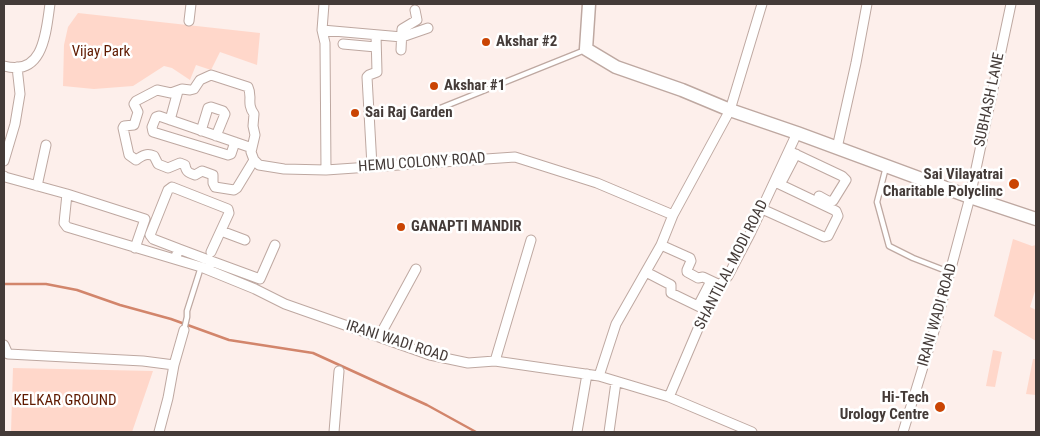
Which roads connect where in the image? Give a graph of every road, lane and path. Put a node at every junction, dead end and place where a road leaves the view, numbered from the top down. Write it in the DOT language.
graph roads {
  1 [pos="50,4"];
  2 [pos="192,4"];
  3 [pos="324,4"];
  4 [pos="589,4"];
  5 [pos="762,4"];
  6 [pos="866,4"];
  7 [pos="1011,4"];
  8 [pos="415,10"];
  9 [pos="189,21"];
  10 [pos="428,28"];
  11 [pos="322,30"];
  12 [pos="376,35"];
  13 [pos="402,37"];
  14 [pos="343,44"];
  15 [pos="376,47"];
  16 [pos="401,50"];
  17 [pos="586,50"];
  18 [pos="4,66"];
  19 [pos="17,67"];
  20 [pos="178,91"];
  21 [pos="730,110"];
  22 [pos="423,115"];
  23 [pos="170,120"];
  24 [pos="201,131"];
  25 [pos="797,133"];
  26 [pos="216,136"];
  27 [pos="235,142"];
  28 [pos="46,145"];
  29 [pos="252,148"];
  30 [pos="837,148"];
  31 [pos="792,152"];
  32 [pos="254,160"];
  33 [pos="4,161"];
  34 [pos="372,166"];
  35 [pos="886,166"];
  36 [pos="326,170"];
  37 [pos="4,177"];
  38 [pos="779,180"];
  39 [pos="37,186"];
  40 [pos="67,194"];
  41 [pos="970,197"];
  42 [pos="764,210"];
  43 [pos="673,215"];
  44 [pos="1036,219"];
  45 [pos="220,231"];
  46 [pos="246,240"];
  47 [pos="530,240"];
  48 [pos="275,245"];
  49 [pos="661,245"];
  50 [pos="135,248"];
  51 [pos="179,249"];
  52 [pos="175,259"];
  53 [pos="208,262"];
  54 [pos="416,269"];
  55 [pos="646,272"];
  56 [pos="950,272"];
  57 [pos="260,279"];
  58 [pos="711,281"];
  59 [pos="720,285"];
  60 [pos="255,289"];
  61 [pos="702,308"];
  62 [pos="184,330"];
  63 [pos="379,337"];
  64 [pos="4,345"];
  65 [pos="494,361"];
  66 [pos="174,365"];
  67 [pos="339,371"];
  68 [pos="586,374"];
  69 [pos="599,376"];
  70 [pos="616,382"];
  71 [pos="669,397"];
  72 [pos="159,432"];
  73 [pos="334,432"];
  74 [pos="577,432"];
  75 [pos="609,432"];
  76 [pos="752,432"];
  77 [pos="903,432"];
  1 -- 19 [label="street"];
  2 -- 9 [label="street"];
  3 -- 11 [label="street"];
  4 -- 17 [label="street"];
  5 -- 21 [label="street"];
  6 -- 30 [label="street"];
  7 -- 41 [label="street, SUBHASH LANE"];
  8 -- 13 [label="street"];
  10 -- 13 [label="street"];
  11 -- 12 [label="street"];
  11 -- 36 [label="street"];
  12 -- 13 [label="street"];
  12 -- 15 [label="street"];
  13 -- 16 [label="street"];
  14 -- 15 [label="street"];
  15 -- 34 [label="street"];
  17 -- 21 [label="street"];
  17 -- 22 [label="lane"];
  18 -- 19 [label="street"];
  19 -- 33 [label="street"];
  20 -- 23 [label="street"];
  20 -- 29 [label="street"];
  20 -- 32 [label="street"];
  21 -- 25 [label="street"];
  21 -- 43 [label="street"];
  23 -- 24 [label="street"];
  23 -- 27 [label="street"];
  24 -- 26 [label="street"];
  24 -- 26 [label="street"];
  25 -- 30 [label="street"];
  25 -- 31 [label="street, SHANTILAL MODI ROAD"];
  26 -- 27 [label="street"];
  27 -- 29 [label="street"];
  28 -- 39 [label="street"];
  29 -- 32 [label="street"];
  30 -- 35 [label="street"];
  31 -- 38 [label="street, SHANTILAL MODI ROAD"];
  31 -- 38 [label="street"];
  32 -- 36 [label="street, HEMU COLONY ROAD"];
  34 -- 36 [label="street, HEMU COLONY ROAD"];
  34 -- 43 [label="street, HEMU COLONY ROAD"];
  35 -- 41 [label="street"];
  35 -- 56 [label="lane"];
  37 -- 39 [label="street"];
  38 -- 42 [label="street, SHANTILAL MODI ROAD"];
  38 -- 42 [label="street"];
  39 -- 40 [label="street"];
  40 -- 50 [label="street, IRANI WADI ROAD"];
  40 -- 50 [label="street"];
  41 -- 44 [label="street"];
  41 -- 56 [label="street, IRANI WADI ROAD"];
  42 -- 59 [label="street, SHANTILAL MODI ROAD"];
  43 -- 49 [label="street"];
  45 -- 46 [label="street"];
  45 -- 51 [label="street"];
  45 -- 53 [label="street"];
  47 -- 65 [label="street"];
  48 -- 57 [label="street"];
  49 -- 55 [label="street"];
  49 -- 58 [label="street"];
  50 -- 52 [label="street, IRANI WADI ROAD"];
  51 -- 52 [label="street"];
  51 -- 53 [label="street"];
  52 -- 53 [label="street, IRANI WADI ROAD"];
  53 -- 57 [label="street"];
  53 -- 60 [label="street, IRANI WADI ROAD"];
  53 -- 62 [label="lane"];
  54 -- 63 [label="street"];
  55 -- 61 [label="street"];
  55 -- 69 [label="street"];
  56 -- 77 [label="street, IRANI WADI ROAD"];
  57 -- 60 [label="street"];
  58 -- 59 [label="street"];
  58 -- 61 [label="street"];
  59 -- 61 [label="street, SHANTILAL MODI ROAD"];
  60 -- 63 [label="street, IRANI WADI ROAD"];
  61 -- 71 [label="street, SHANTILAL MODI ROAD"];
  62 -- 66 [label="street"];
  63 -- 65 [label="street, IRANI WADI ROAD"];
  64 -- 66 [label="street"];
  65 -- 68 [label="street, IRANI WADI ROAD"];
  66 -- 72 [label="street"];
  67 -- 73 [label="street"];
  68 -- 69 [label="street, IRANI WADI ROAD"];
  68 -- 74 [label="street"];
  69 -- 70 [label="street, IRANI WADI ROAD"];
  70 -- 71 [label="street, IRANI WADI ROAD"];
  70 -- 75 [label="street"];
  71 -- 76 [label="street, IRANI WADI ROAD"];
}
